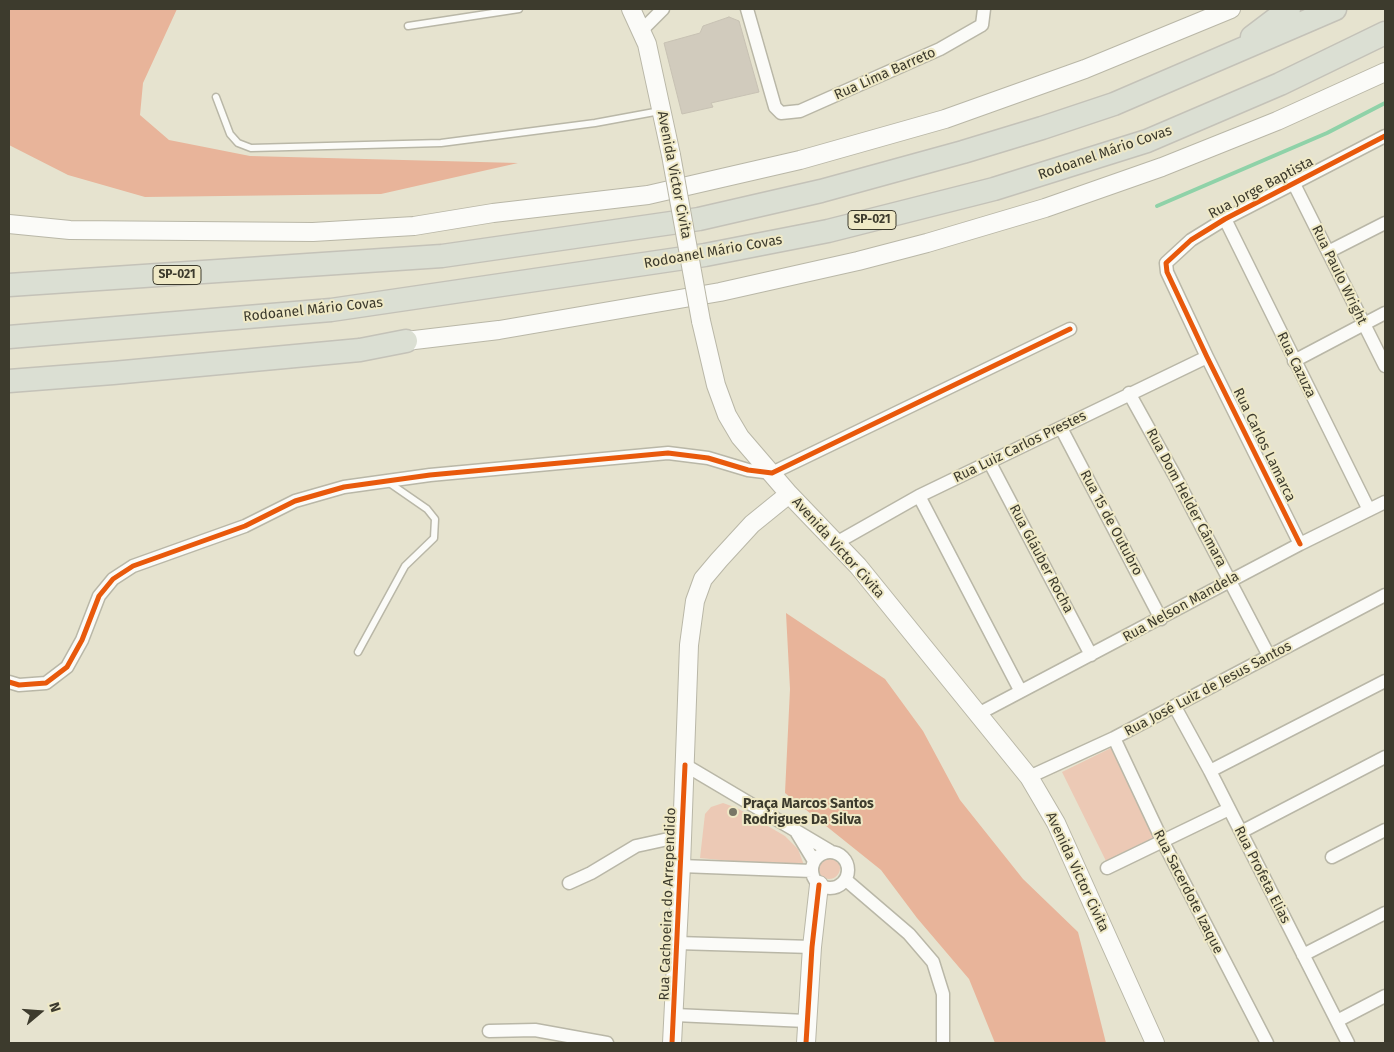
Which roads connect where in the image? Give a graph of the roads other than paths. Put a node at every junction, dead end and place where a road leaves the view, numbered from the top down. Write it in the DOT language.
graph roads {
  1 [pos="520,9"];
  2 [pos="631,9"];
  3 [pos="663,9"];
  4 [pos="747,9"];
  5 [pos="1231,9"];
  6 [pos="1289,9"];
  7 [pos="1335,9"];
  8 [pos="984,12"];
  9 [pos="408,26"];
  10 [pos="642,30"];
  11 [pos="1385,33"];
  12 [pos="1230,55"];
  13 [pos="1385,72"];
  14 [pos="216,96"];
  15 [pos="662,111"];
  16 [pos="1385,136"];
  17 [pos="1294,184"];
  18 [pos="1225,219"];
  19 [pos="1385,223"];
  20 [pos="9,224"];
  21 [pos="1328,252"];
  22 [pos="9,285"];
  23 [pos="1385,313"];
  24 [pos="1364,324"];
  25 [pos="1070,329"];
  26 [pos="9,337"];
  27 [pos="406,341"];
  28 [pos="1207,357"];
  29 [pos="1294,361"];
  30 [pos="9,366"];
  31 [pos="1385,366"];
  32 [pos="9,381"];
  33 [pos="1129,393"];
  34 [pos="1061,428"];
  35 [pos="990,463"];
  36 [pos="772,474"];
  37 [pos="385,480"];
  38 [pos="789,494"];
  39 [pos="919,496"];
  40 [pos="1385,502"];
  41 [pos="1369,510"];
  42 [pos="836,544"];
  43 [pos="1300,544"];
  44 [pos="1230,580"];
  45 [pos="1385,596"];
  46 [pos="1161,619"];
  47 [pos="358,652"];
  48 [pos="1091,655"];
  49 [pos="1269,656"];
  50 [pos="1385,681"];
  51 [pos="9,682"];
  52 [pos="1020,690"];
  53 [pos="1175,707"];
  54 [pos="978,714"];
  55 [pos="1114,738"];
  56 [pos="1385,757"];
  57 [pos="685,765"];
  58 [pos="1210,772"];
  59 [pos="1029,777"];
  60 [pos="1229,809"];
  61 [pos="1385,830"];
  62 [pos="1241,832"];
  63 [pos="797,833"];
  64 [pos="682,836"];
  65 [pos="1162,840"];
  66 [pos="830,851"];
  67 [pos="1332,857"];
  68 [pos="681,866"];
  69 [pos="1107,868"];
  70 [pos="815,872"];
  71 [pos="846,880"];
  72 [pos="569,883"];
  73 [pos="1385,913"];
  74 [pos="678,943"];
  75 [pos="812,947"];
  76 [pos="1303,955"];
  77 [pos="1385,996"];
  78 [pos="675,1015"];
  79 [pos="806,1021"];
  80 [pos="1337,1021"];
  81 [pos="489,1031"];
  82 [pos="607,1043"];
  83 [pos="672,1043"];
  84 [pos="806,1043"];
  85 [pos="943,1043"];
  86 [pos="1156,1043"];
  87 [pos="1267,1043"];
  88 [pos="1348,1043"];
  1 -- 9 [label="lane"];
  2 -- 10 [label="main road, Avenida Victor Civita"];
  3 -- 10 [label="street"];
  4 -- 8 [label="street, Rua Lima Barreto"];
  5 -- 20 [label="main road"];
  6 -- 12 [label="highway"];
  7 -- 12 [label="highway, SP-021"];
  10 -- 15 [label="main road, Avenida Victor Civita"];
  11 -- 26 [label="highway, Rodoanel Mário Covas / SP-021"];
  12 -- 22 [label="highway, SP-021"];
  13 -- 27 [label="main road"];
  14 -- 15 [label="lane"];
  15 -- 36 [label="main road, Avenida Victor Civita, bridge"];
  16 -- 17 [label="street, Rua Jorge Baptista"];
  17 -- 18 [label="street, Rua Jorge Baptista"];
  17 -- 21 [label="street, Rua Paulo Wright"];
  18 -- 28 [label="street, Rua Jorge Baptista"];
  18 -- 29 [label="street, Rua Cazuza"];
  19 -- 21 [label="street"];
  21 -- 24 [label="street, Rua Paulo Wright"];
  23 -- 24 [label="street"];
  24 -- 29 [label="street"];
  24 -- 31 [label="street, Rua Paulo Wright"];
  25 -- 36 [label="street"];
  27 -- 30 [label="highway"];
  27 -- 32 [label="highway"];
  28 -- 33 [label="street, Rua Luiz Carlos Prestes"];
  28 -- 43 [label="street, Rua Carlos Lamarca"];
  29 -- 41 [label="street, Rua Cazuza"];
  33 -- 34 [label="street, Rua Luiz Carlos Prestes"];
  33 -- 44 [label="street, Rua Dom Helder Câmara"];
  34 -- 35 [label="street, Rua Luiz Carlos Prestes"];
  34 -- 46 [label="street, Rua 15 de Outubro"];
  35 -- 39 [label="street, Rua Luiz Carlos Prestes"];
  35 -- 48 [label="street, Rua Gláuber Rocha"];
  36 -- 37 [label="street"];
  36 -- 38 [label="main road, Avenida Victor Civita"];
  37 -- 47 [label="lane"];
  37 -- 51 [label="street"];
  38 -- 42 [label="main road, Avenida Victor Civita"];
  38 -- 57 [label="main road, Rua Cachoeira do Arrependido"];
  39 -- 42 [label="street, Rua Luiz Carlos Prestes"];
  39 -- 52 [label="street"];
  40 -- 41 [label="street, Rua Nelson Mandela"];
  41 -- 43 [label="street, Rua Nelson Mandela"];
  42 -- 54 [label="main road, Avenida Victor Civita"];
  43 -- 44 [label="street, Rua Nelson Mandela"];
  44 -- 46 [label="street, Rua Nelson Mandela"];
  44 -- 49 [label="street, Rua Dom Helder Câmara"];
  45 -- 49 [label="street, Rua José Luiz de Jesus Santos"];
  46 -- 48 [label="street, Rua Nelson Mandela"];
  48 -- 52 [label="street, Rua Nelson Mandela"];
  49 -- 53 [label="street, Rua José Luiz de Jesus Santos"];
  50 -- 58 [label="street"];
  52 -- 54 [label="street, Rua Nelson Mandela"];
  53 -- 55 [label="street, Rua José Luiz de Jesus Santos"];
  53 -- 58 [label="street, Rua Profeta Elias"];
  54 -- 59 [label="main road, Avenida Victor Civita"];
  55 -- 59 [label="street, Rua José Luiz de Jesus Santos"];
  55 -- 65 [label="street, Rua Sacerdote Izaque"];
  56 -- 62 [label="street"];
  57 -- 63 [label="street"];
  57 -- 64 [label="main road, Rua Cachoeira do Arrependido"];
  58 -- 60 [label="street, Rua Profeta Elias"];
  59 -- 86 [label="main road, Avenida Victor Civita"];
  60 -- 62 [label="street, Rua Profeta Elias"];
  60 -- 65 [label="street"];
  61 -- 67 [label="street"];
  62 -- 76 [label="street, Rua Profeta Elias"];
  63 -- 66 [label="street"];
  63 -- 70 [label="street"];
  64 -- 68 [label="main road, Rua Cachoeira do Arrependido"];
  64 -- 72 [label="street"];
  65 -- 69 [label="street"];
  65 -- 87 [label="street, Rua Sacerdote Izaque"];
  66 -- 70 [label="street"];
  66 -- 71 [label="street"];
  68 -- 70 [label="street"];
  68 -- 74 [label="main road, Rua Cachoeira do Arrependido"];
  70 -- 71 [label="street"];
  70 -- 75 [label="main road"];
  71 -- 85 [label="street"];
  73 -- 76 [label="street"];
  74 -- 75 [label="street"];
  74 -- 78 [label="main road, Rua Cachoeira do Arrependido"];
  75 -- 79 [label="main road"];
  76 -- 80 [label="street, Rua Profeta Elias"];
  77 -- 80 [label="street"];
  78 -- 79 [label="street"];
  78 -- 83 [label="main road, Rua Cachoeira do Arrependido"];
  79 -- 84 [label="main road"];
  80 -- 88 [label="street, Rua Profeta Elias"];
  81 -- 82 [label="street"];
}
